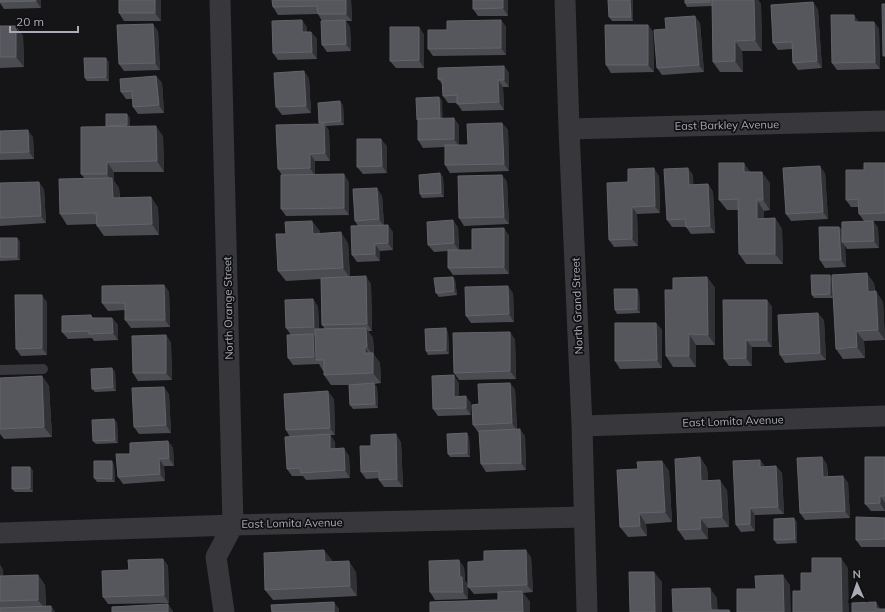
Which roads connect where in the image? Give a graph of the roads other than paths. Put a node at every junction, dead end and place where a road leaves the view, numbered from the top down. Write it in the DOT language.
graph roads {
  1 [pos="220,0"];
  2 [pos="565,0"];
  3 [pos="885,121"];
  4 [pos="569,129"];
  5 [pos="43,369"];
  6 [pos="0,370"];
  7 [pos="885,416"];
  8 [pos="582,426"];
  9 [pos="584,517"];
  10 [pos="233,525"];
  11 [pos="0,533"];
  12 [pos="224,612"];
  13 [pos="587,612"];
  1 -- 10 [label="street, North Orange Street"];
  2 -- 4 [label="street, North Grand Street"];
  3 -- 4 [label="street, East Barkley Avenue"];
  4 -- 8 [label="street, North Grand Street"];
  5 -- 6 [label="lane"];
  7 -- 8 [label="street, East Lomita Avenue"];
  8 -- 9 [label="street, North Grand Street"];
  9 -- 10 [label="street, East Lomita Avenue"];
  9 -- 13 [label="street, North Grand Street"];
  10 -- 11 [label="street, East Lomita Avenue"];
  10 -- 12 [label="street, North Orange Street"];
}
